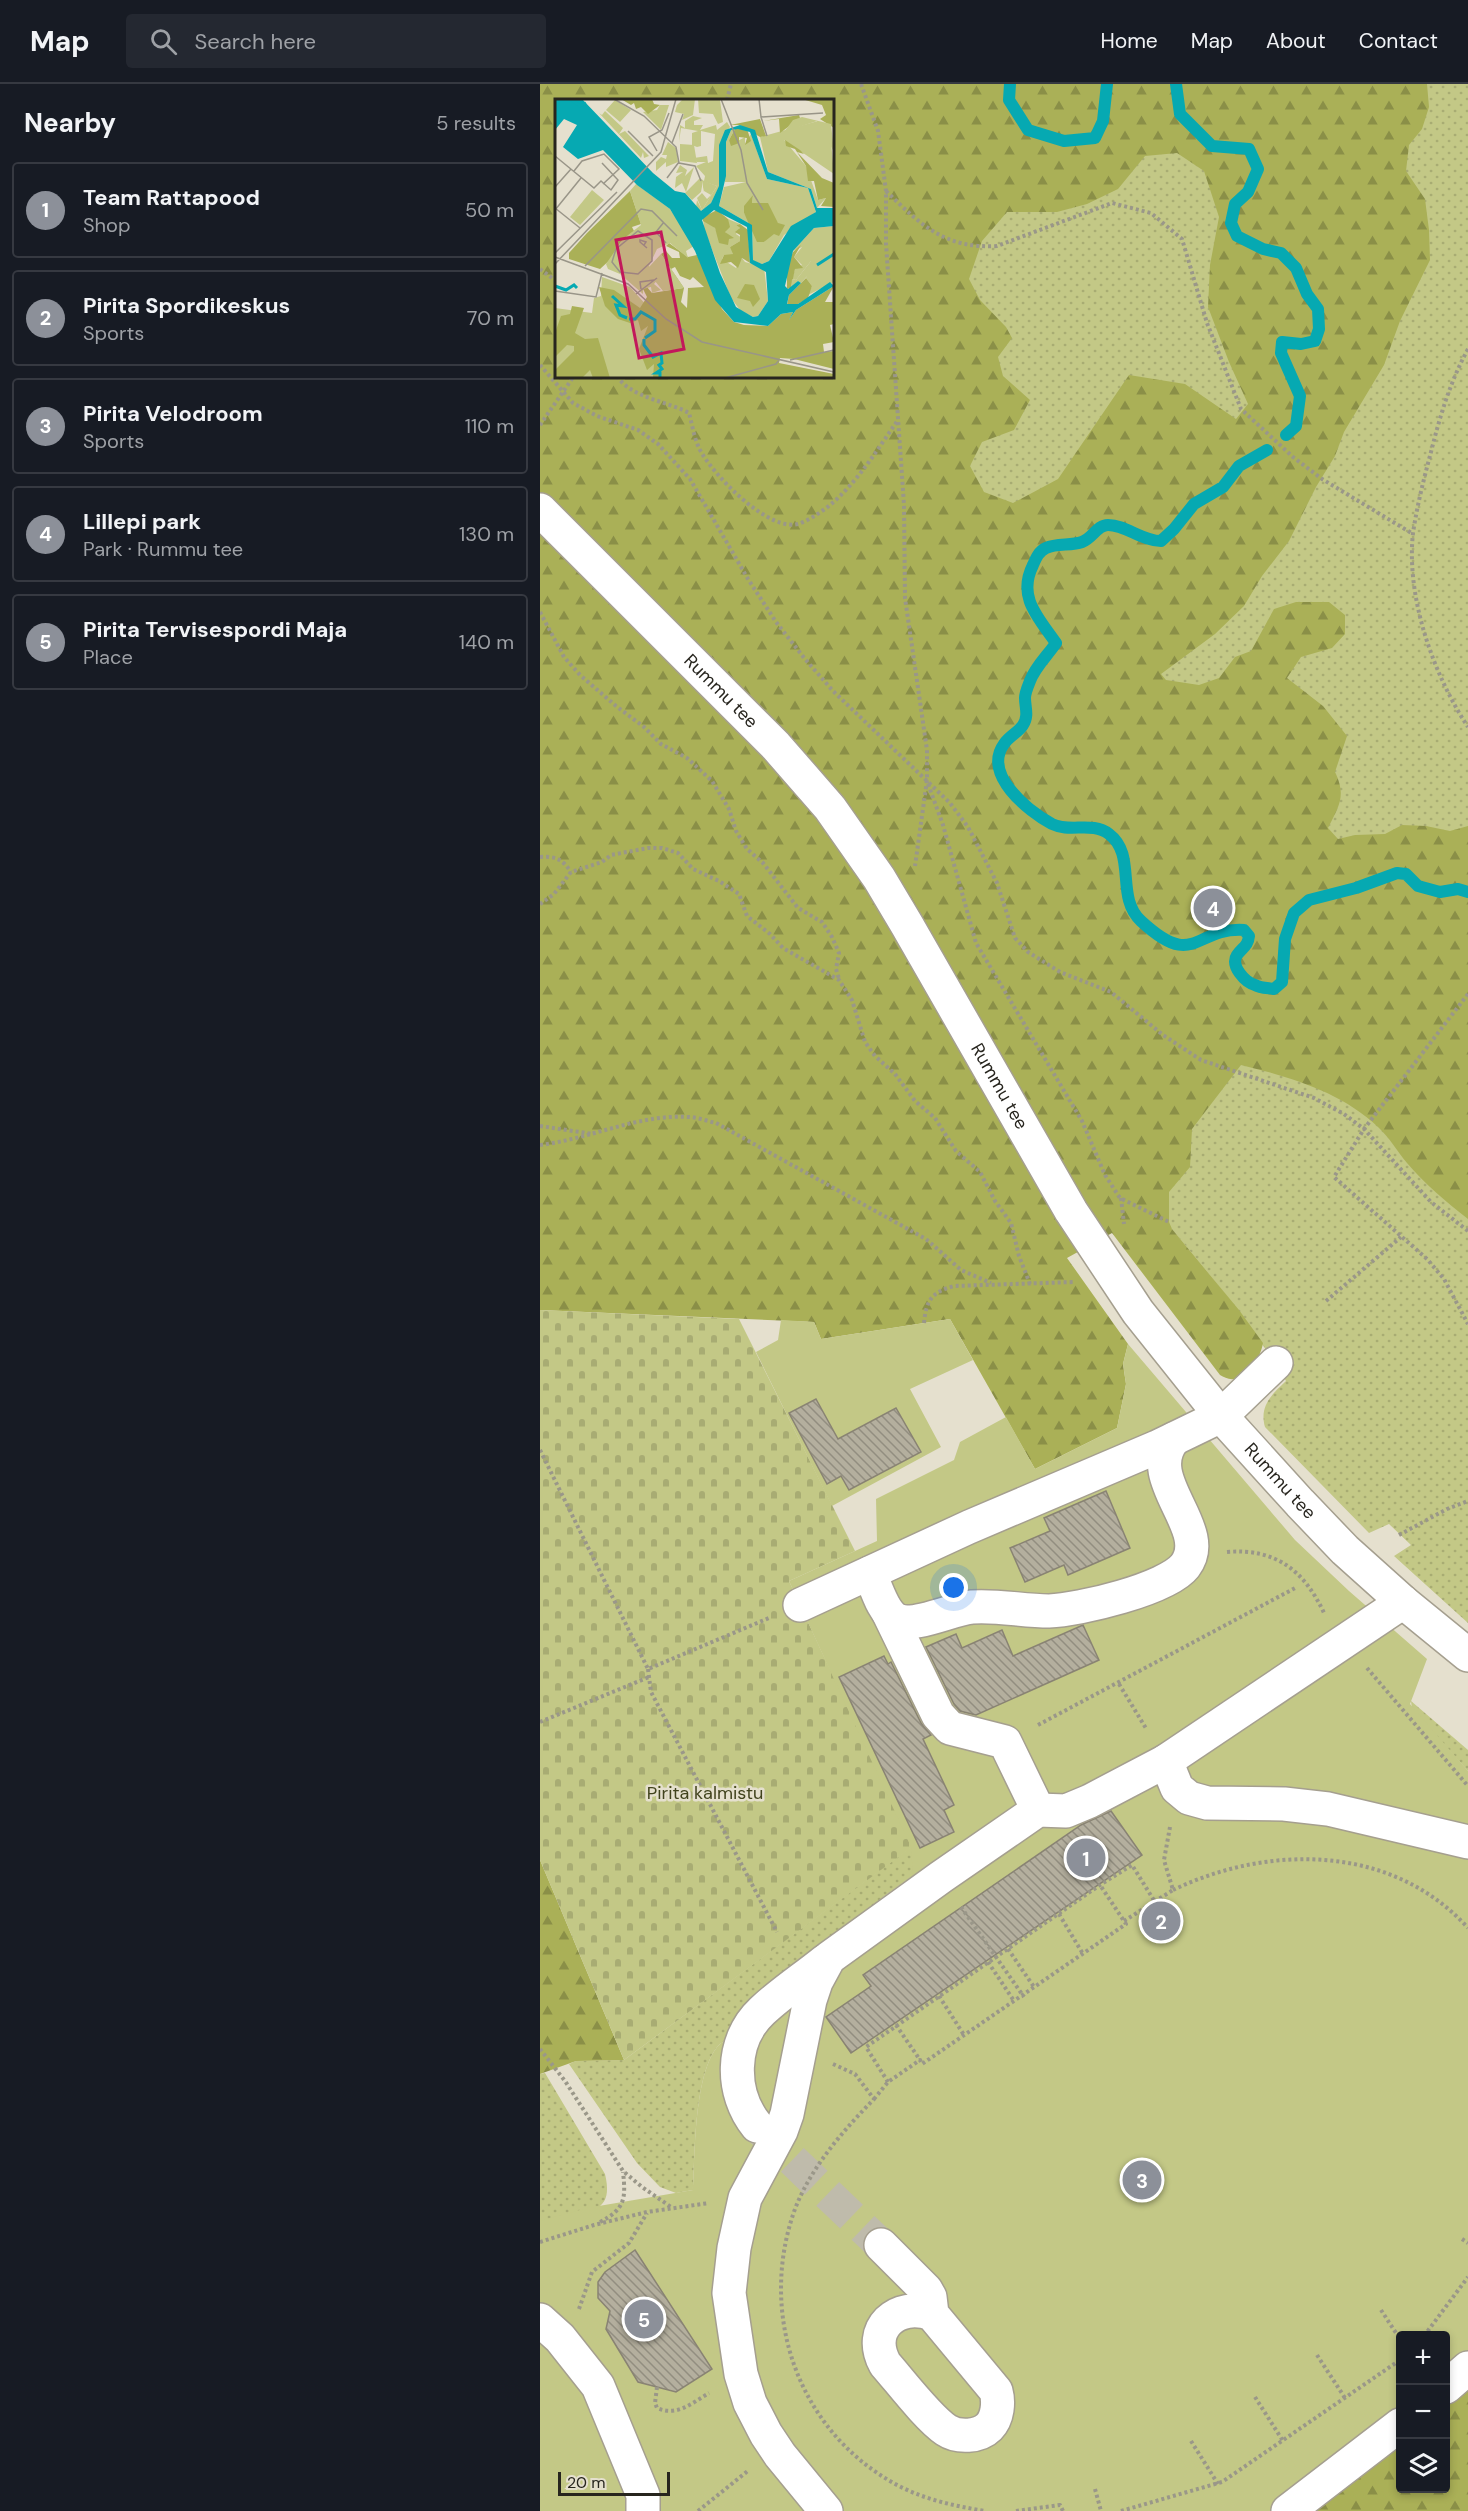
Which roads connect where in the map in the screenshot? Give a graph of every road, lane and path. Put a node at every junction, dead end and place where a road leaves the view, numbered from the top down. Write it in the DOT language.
graph roads {
  1 [pos="731,84"];
  2 [pos="861,84"];
  3 [pos="727,99"];
  4 [pos="886,190"];
  5 [pos="540,269"];
  6 [pos="555,279"];
  7 [pos="1468,349"];
  8 [pos="540,365"];
  9 [pos="573,378"];
  10 [pos="619,378"];
  11 [pos="564,392"];
  12 [pos="898,420"];
  13 [pos="540,425"];
  14 [pos="540,510"];
  15 [pos="1413,534"];
  16 [pos="540,612"];
  17 [pos="1468,727"];
  18 [pos="927,780"];
  19 [pos="540,857"];
  20 [pos="915,869"];
  21 [pos="571,872"];
  22 [pos="540,904"];
  23 [pos="839,980"];
  24 [pos="1468,994"];
  25 [pos="540,1126"];
  26 [pos="1364,1129"];
  27 [pos="595,1134"];
  28 [pos="540,1145"];
  29 [pos="1169,1222"];
  30 [pos="1468,1231"];
  31 [pos="1401,1237"];
  32 [pos="1110,1274"];
  33 [pos="991,1283"];
  34 [pos="1030,1284"];
  35 [pos="1326,1301"];
  36 [pos="924,1323"];
  37 [pos="1468,1324"];
  38 [pos="1276,1363"];
  39 [pos="1221,1416"];
  40 [pos="1174,1439"];
  41 [pos="540,1450"];
  42 [pos="1468,1501"];
  43 [pos="1399,1535"];
  44 [pos="870,1573"];
  45 [pos="1297,1587"];
  46 [pos="1402,1602"];
  47 [pos="800,1605"];
  48 [pos="889,1614"];
  49 [pos="1468,1655"];
  50 [pos="648,1669"];
  51 [pos="649,1677"];
  52 [pos="1119,1684"];
  53 [pos="540,1722"];
  54 [pos="1005,1742"];
  55 [pos="1172,1775"];
  56 [pos="1038,1810"];
  57 [pos="1468,1842"];
  58 [pos="941,1877"];
  59 [pos="1100,1885"];
  60 [pos="1173,1890"];
  61 [pos="1155,1902"];
  62 [pos="1059,1914"];
  63 [pos="1124,1922"];
  64 [pos="1468,1928"];
  65 [pos="777,1932"];
  66 [pos="1008,1949"];
  67 [pos="1083,1954"];
  68 [pos="829,1958"];
  69 [pos="988,1962"];
  70 [pos="1034,1987"];
  71 [pos="939,1996"];
  72 [pos="1024,1996"];
  73 [pos="1014,2001"];
  74 [pos="897,2025"];
  75 [pos="964,2035"];
  76 [pos="540,2049"];
  77 [pos="920,2060"];
  78 [pos="798,2061"];
  79 [pos="888,2082"];
  80 [pos="874,2099"];
  81 [pos="757,2126"];
  82 [pos="623,2171"];
  83 [pos="745,2198"];
  84 [pos="672,2207"];
  85 [pos="647,2212"];
  86 [pos="594,2225"];
  87 [pos="1462,2239"];
  88 [pos="540,2242"];
  89 [pos="1468,2243"];
  90 [pos="881,2245"];
  91 [pos="1468,2277"];
  92 [pos="585,2291"];
  93 [pos="1382,2310"];
  94 [pos="932,2314"];
  95 [pos="540,2320"];
  96 [pos="1396,2331"];
  97 [pos="1428,2331"];
  98 [pos="1317,2355"];
  99 [pos="1396,2363"];
  100 [pos="1468,2368"];
  101 [pos="1448,2385"];
  102 [pos="657,2387"];
  103 [pos="1255,2397"];
  104 [pos="1345,2398"];
  105 [pos="689,2405"];
  106 [pos="1396,2429"];
  107 [pos="1191,2441"];
  108 [pos="1283,2441"];
  109 [pos="751,2469"];
  110 [pos="1218,2484"];
  111 [pos="1095,2489"];
  112 [pos="643,2511"];
  113 [pos="698,2511"];
  114 [pos="826,2511"];
  115 [pos="985,2511"];
  116 [pos="1016,2511"];
  117 [pos="1064,2511"];
  118 [pos="1101,2511"];
  119 [pos="1121,2511"];
  120 [pos="1288,2511"];
  1 -- 3 [label="path"];
  2 -- 4 [label="path"];
  4 -- 12 [label="path"];
  4 -- 15 [label="path"];
  5 -- 6 [label="path"];
  7 -- 15 [label="path"];
  8 -- 11 [label="path"];
  9 -- 11 [label="path"];
  10 -- 12 [label="path"];
  11 -- 13 [label="path"];
  11 -- 18 [label="path"];
  12 -- 18 [label="path"];
  14 -- 32 [label="main road, Rummu tee"];
  15 -- 17 [label="path"];
  16 -- 23 [label="path"];
  18 -- 20 [label="path"];
  18 -- 26 [label="path"];
  18 -- 29 [label="path"];
  19 -- 21 [label="path"];
  21 -- 22 [label="path"];
  21 -- 23 [label="path"];
  23 -- 34 [label="path"];
  24 -- 26 [label="path"];
  25 -- 27 [label="path"];
  26 -- 30 [label="path"];
  26 -- 31 [label="path"];
  27 -- 28 [label="path"];
  27 -- 33 [label="path"];
  31 -- 35 [label="path"];
  31 -- 37 [label="path"];
  32 -- 34 [label="path"];
  32 -- 39 [label="main road, Rummu tee"];
  33 -- 34 [label="path"];
  33 -- 36 [label="path"];
  38 -- 39 [label="main road"];
  39 -- 40 [label="main road"];
  39 -- 46 [label="main road, Rummu tee"];
  40 -- 44 [label="main road"];
  40 -- 48 [label="main road"];
  41 -- 50 [label="path"];
  42 -- 43 [label="path"];
  44 -- 47 [label="main road"];
  44 -- 48 [label="main road"];
  45 -- 52 [label="path"];
  46 -- 49 [label="main road, Rummu tee"];
  46 -- 55 [label="main road"];
  47 -- 50 [label="path"];
  48 -- 54 [label="main road"];
  50 -- 51 [label="path"];
  51 -- 53 [label="path"];
  51 -- 65 [label="path"];
  52 -- 54 [label="path"];
  52 -- 55 [label="path"];
  54 -- 56 [label="main road"];
  55 -- 56 [label="main road"];
  55 -- 57 [label="main road"];
  55 -- 60 [label="path"];
  56 -- 58 [label="main road"];
  58 -- 68 [label="main road"];
  58 -- 72 [label="path"];
  59 -- 61 [label="path"];
  59 -- 62 [label="path"];
  59 -- 63 [label="path"];
  60 -- 61 [label="path"];
  60 -- 64 [label="path"];
  61 -- 63 [label="path"];
  62 -- 66 [label="path"];
  62 -- 67 [label="path"];
  63 -- 67 [label="path"];
  66 -- 69 [label="path"];
  66 -- 70 [label="path"];
  67 -- 70 [label="path"];
  68 -- 78 [label="main road"];
  68 -- 81 [label="main road"];
  69 -- 71 [label="path"];
  69 -- 73 [label="path"];
  70 -- 72 [label="path"];
  71 -- 74 [label="path"];
  71 -- 75 [label="path"];
  72 -- 73 [label="path"];
  73 -- 75 [label="path"];
  74 -- 77 [label="path"];
  74 -- 79 [label="path"];
  75 -- 77 [label="path"];
  76 -- 82 [label="path"];
  77 -- 79 [label="path"];
  78 -- 80 [label="path"];
  78 -- 83 [label="main road"];
  79 -- 80 [label="path"];
  80 -- 115 [label="path"];
  82 -- 84 [label="path"];
  82 -- 86 [label="path"];
  83 -- 84 [label="path"];
  83 -- 114 [label="main road"];
  84 -- 85 [label="path"];
  85 -- 86 [label="path"];
  85 -- 92 [label="path"];
  86 -- 88 [label="path"];
  87 -- 89 [label="path"];
  90 -- 94 [label="main road"];
  91 -- 97 [label="path"];
  93 -- 96 [label="path"];
  95 -- 112 [label="main road"];
  98 -- 104 [label="path"];
  99 -- 104 [label="path"];
  100 -- 101 [label="main road"];
  102 -- 105 [label="path"];
  103 -- 108 [label="path"];
  104 -- 108 [label="path"];
  106 -- 120 [label="main road"];
  107 -- 110 [label="path"];
  108 -- 110 [label="path"];
  109 -- 113 [label="path"];
  110 -- 119 [label="path"];
  111 -- 118 [label="path"];
  116 -- 117 [label="path"];
}
